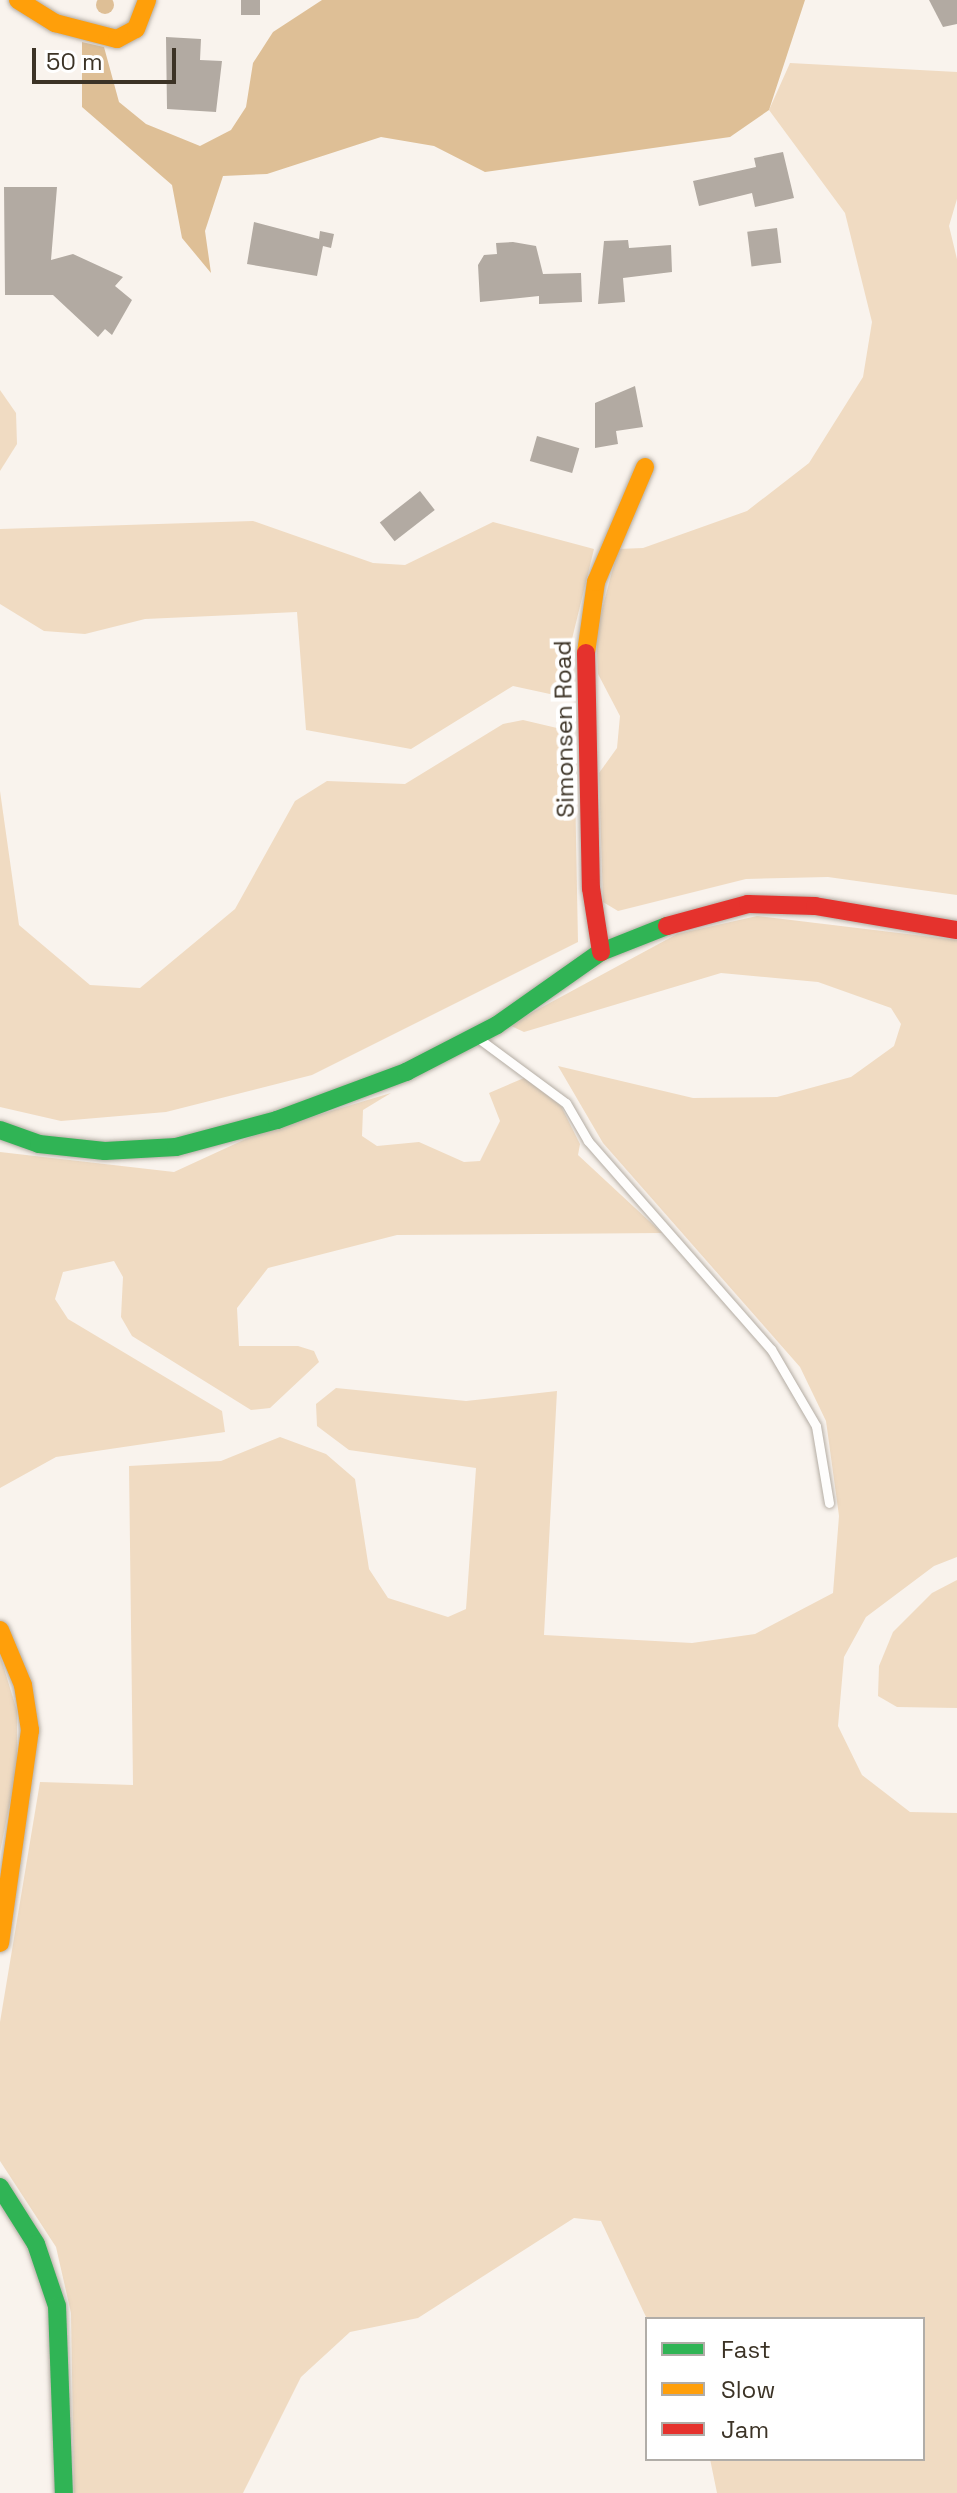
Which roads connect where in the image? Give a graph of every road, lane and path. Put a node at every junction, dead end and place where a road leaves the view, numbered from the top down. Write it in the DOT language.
graph roads {
  1 [pos="18,0"];
  2 [pos="147,0"];
  3 [pos="645,467"];
  4 [pos="957,930"];
  5 [pos="601,952"];
  6 [pos="476,1036"];
  7 [pos="0,1130"];
  8 [pos="829,1503"];
  9 [pos="0,1630"];
  10 [pos="0,1943"];
  11 [pos="0,2187"];
  12 [pos="64,2493"];
  1 -- 2 [label="street"];
  3 -- 5 [label="street, Simonsen Road"];
  4 -- 5 [label="street"];
  5 -- 6 [label="street"];
  6 -- 7 [label="street"];
  6 -- 8 [label="lane"];
  9 -- 10 [label="street"];
  11 -- 12 [label="street"];
}
